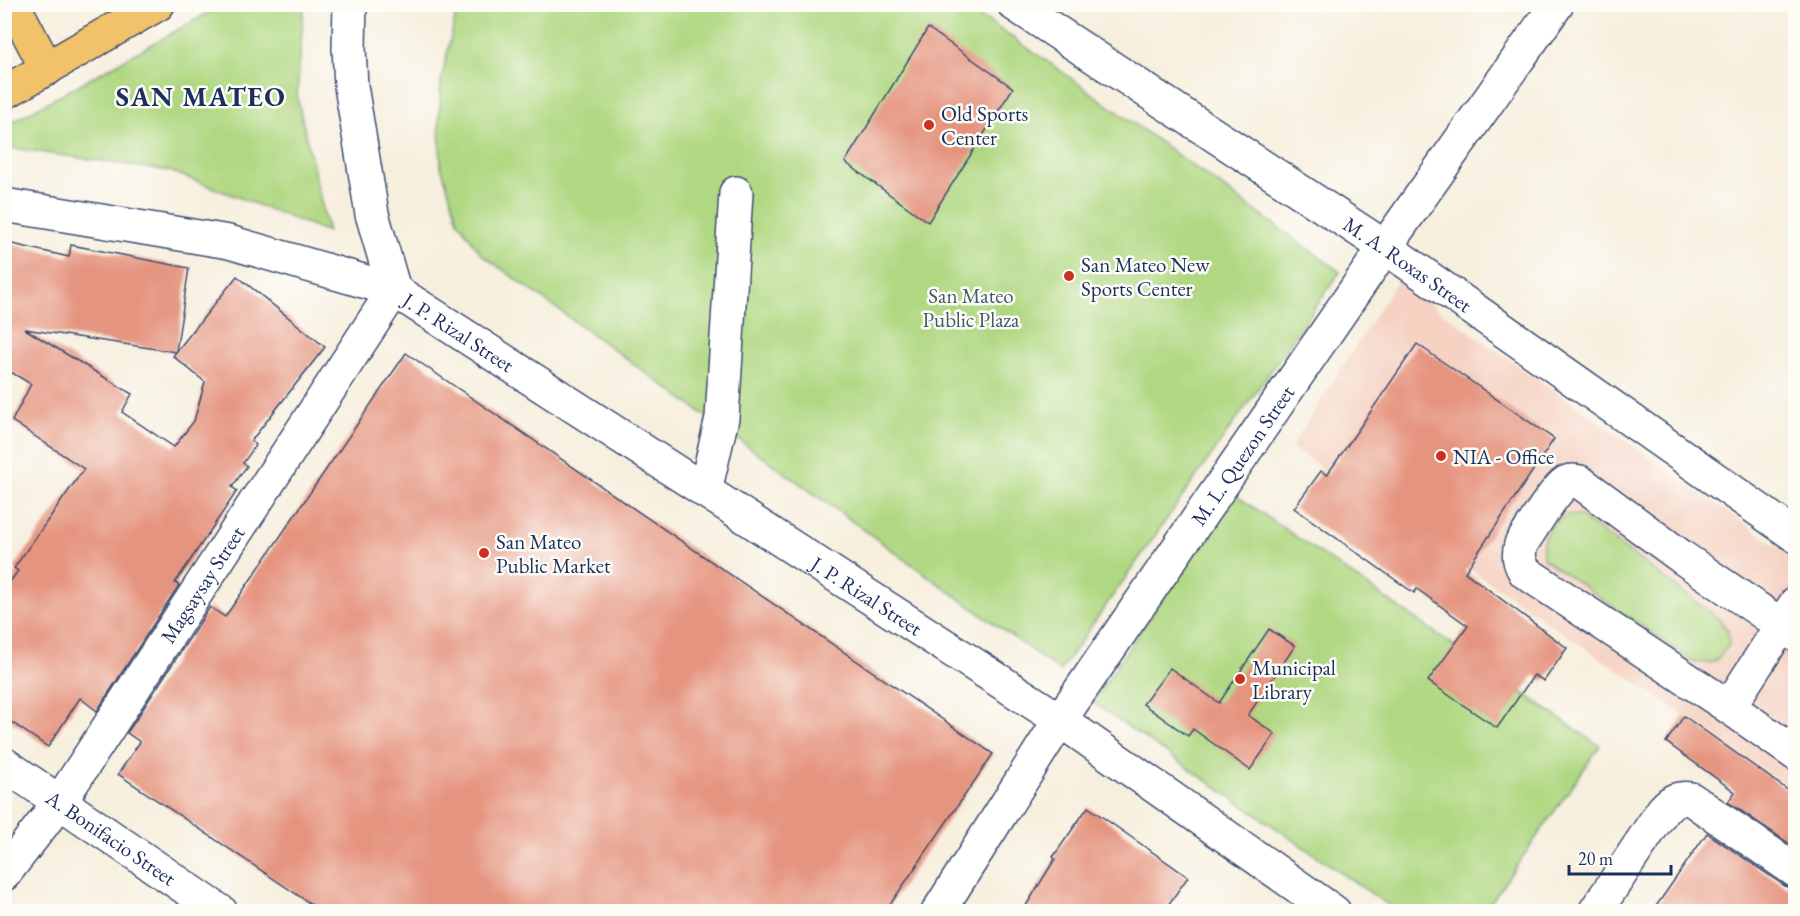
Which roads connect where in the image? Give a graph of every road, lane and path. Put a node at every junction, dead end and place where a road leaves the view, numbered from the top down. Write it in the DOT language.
graph roads {
  1 [pos="12,4"];
  2 [pos="158,4"];
  3 [pos="350,4"];
  4 [pos="1014,4"];
  5 [pos="1557,4"];
  6 [pos="47,69"];
  7 [pos="4,93"];
  8 [pos="736,193"];
  9 [pos="4,205"];
  10 [pos="1385,247"];
  11 [pos="394,290"];
  12 [pos="705,491"];
  13 [pos="1796,536"];
  14 [pos="1791,621"];
  15 [pos="1729,707"];
  16 [pos="1060,720"];
  17 [pos="1796,754"];
  18 [pos="4,764"];
  19 [pos="60,802"];
  20 [pos="1796,871"];
  21 [pos="4,874"];
  22 [pos="221,912"];
  23 [pos="938,912"];
  24 [pos="1334,912"];
  25 [pos="1595,912"];
  1 -- 6 [label="main road"];
  2 -- 6 [label="main road"];
  3 -- 11 [label="street, J. P. Rizal Street"];
  4 -- 10 [label="street, M. A. Roxas Street"];
  5 -- 10 [label="street, M. L. Quezon Street"];
  6 -- 7 [label="main road"];
  8 -- 12 [label="street"];
  9 -- 11 [label="street, J. P. Rizal Street"];
  10 -- 13 [label="street, M. A. Roxas Street"];
  10 -- 16 [label="street, M. L. Quezon Street"];
  11 -- 12 [label="street, J. P. Rizal Street"];
  11 -- 19 [label="street, Magsaysay Street"];
  12 -- 16 [label="street, J. P. Rizal Street"];
  14 -- 15 [label="street"];
  14 -- 15 [label="street"];
  15 -- 17 [label="street"];
  16 -- 23 [label="street, M. L. Quezon Street"];
  16 -- 24 [label="street, J. P. Rizal Street"];
  18 -- 19 [label="street, A. Bonifacio Street"];
  19 -- 21 [label="street, Magsaysay Street"];
  19 -- 22 [label="street, A. Bonifacio Street"];
  20 -- 25 [label="street"];
}
